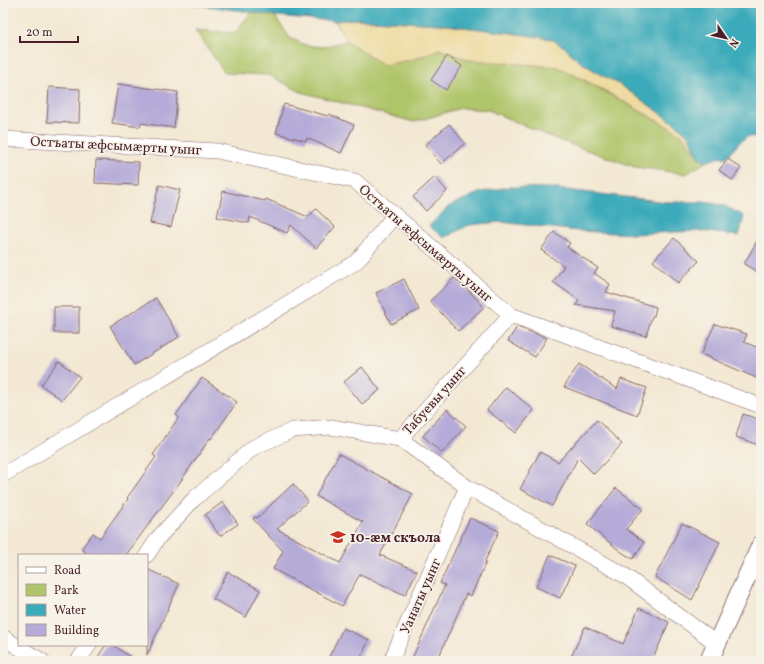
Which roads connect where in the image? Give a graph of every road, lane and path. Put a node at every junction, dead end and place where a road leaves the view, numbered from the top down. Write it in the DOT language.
graph roads {
  1 [pos="3,139"];
  2 [pos="395,215"];
  3 [pos="510,315"];
  4 [pos="761,406"];
  5 [pos="400,438"];
  6 [pos="3,474"];
  7 [pos="467,487"];
  8 [pos="761,545"];
  9 [pos="148,554"];
  10 [pos="3,636"];
  11 [pos="717,644"];
  12 [pos="88,646"];
  13 [pos="42,661"];
  14 [pos="78,661"];
  15 [pos="391,661"];
  16 [pos="709,661"];
  1 -- 2 [label="street, Остъаты æфсымæрты уынг"];
  2 -- 3 [label="street, Остъаты æфсымæрты уынг"];
  2 -- 6 [label="street"];
  3 -- 4 [label="street, Остъаты æфсымæрты уынг"];
  3 -- 5 [label="street, Табуевы уынг"];
  5 -- 7 [label="street"];
  5 -- 9 [label="street, Табуевы уынг"];
  7 -- 11 [label="street"];
  7 -- 15 [label="street, Уанаты уынг"];
  8 -- 11 [label="street"];
  10 -- 13 [label="street"];
  11 -- 16 [label="street"];
  12 -- 14 [label="street"];
}
